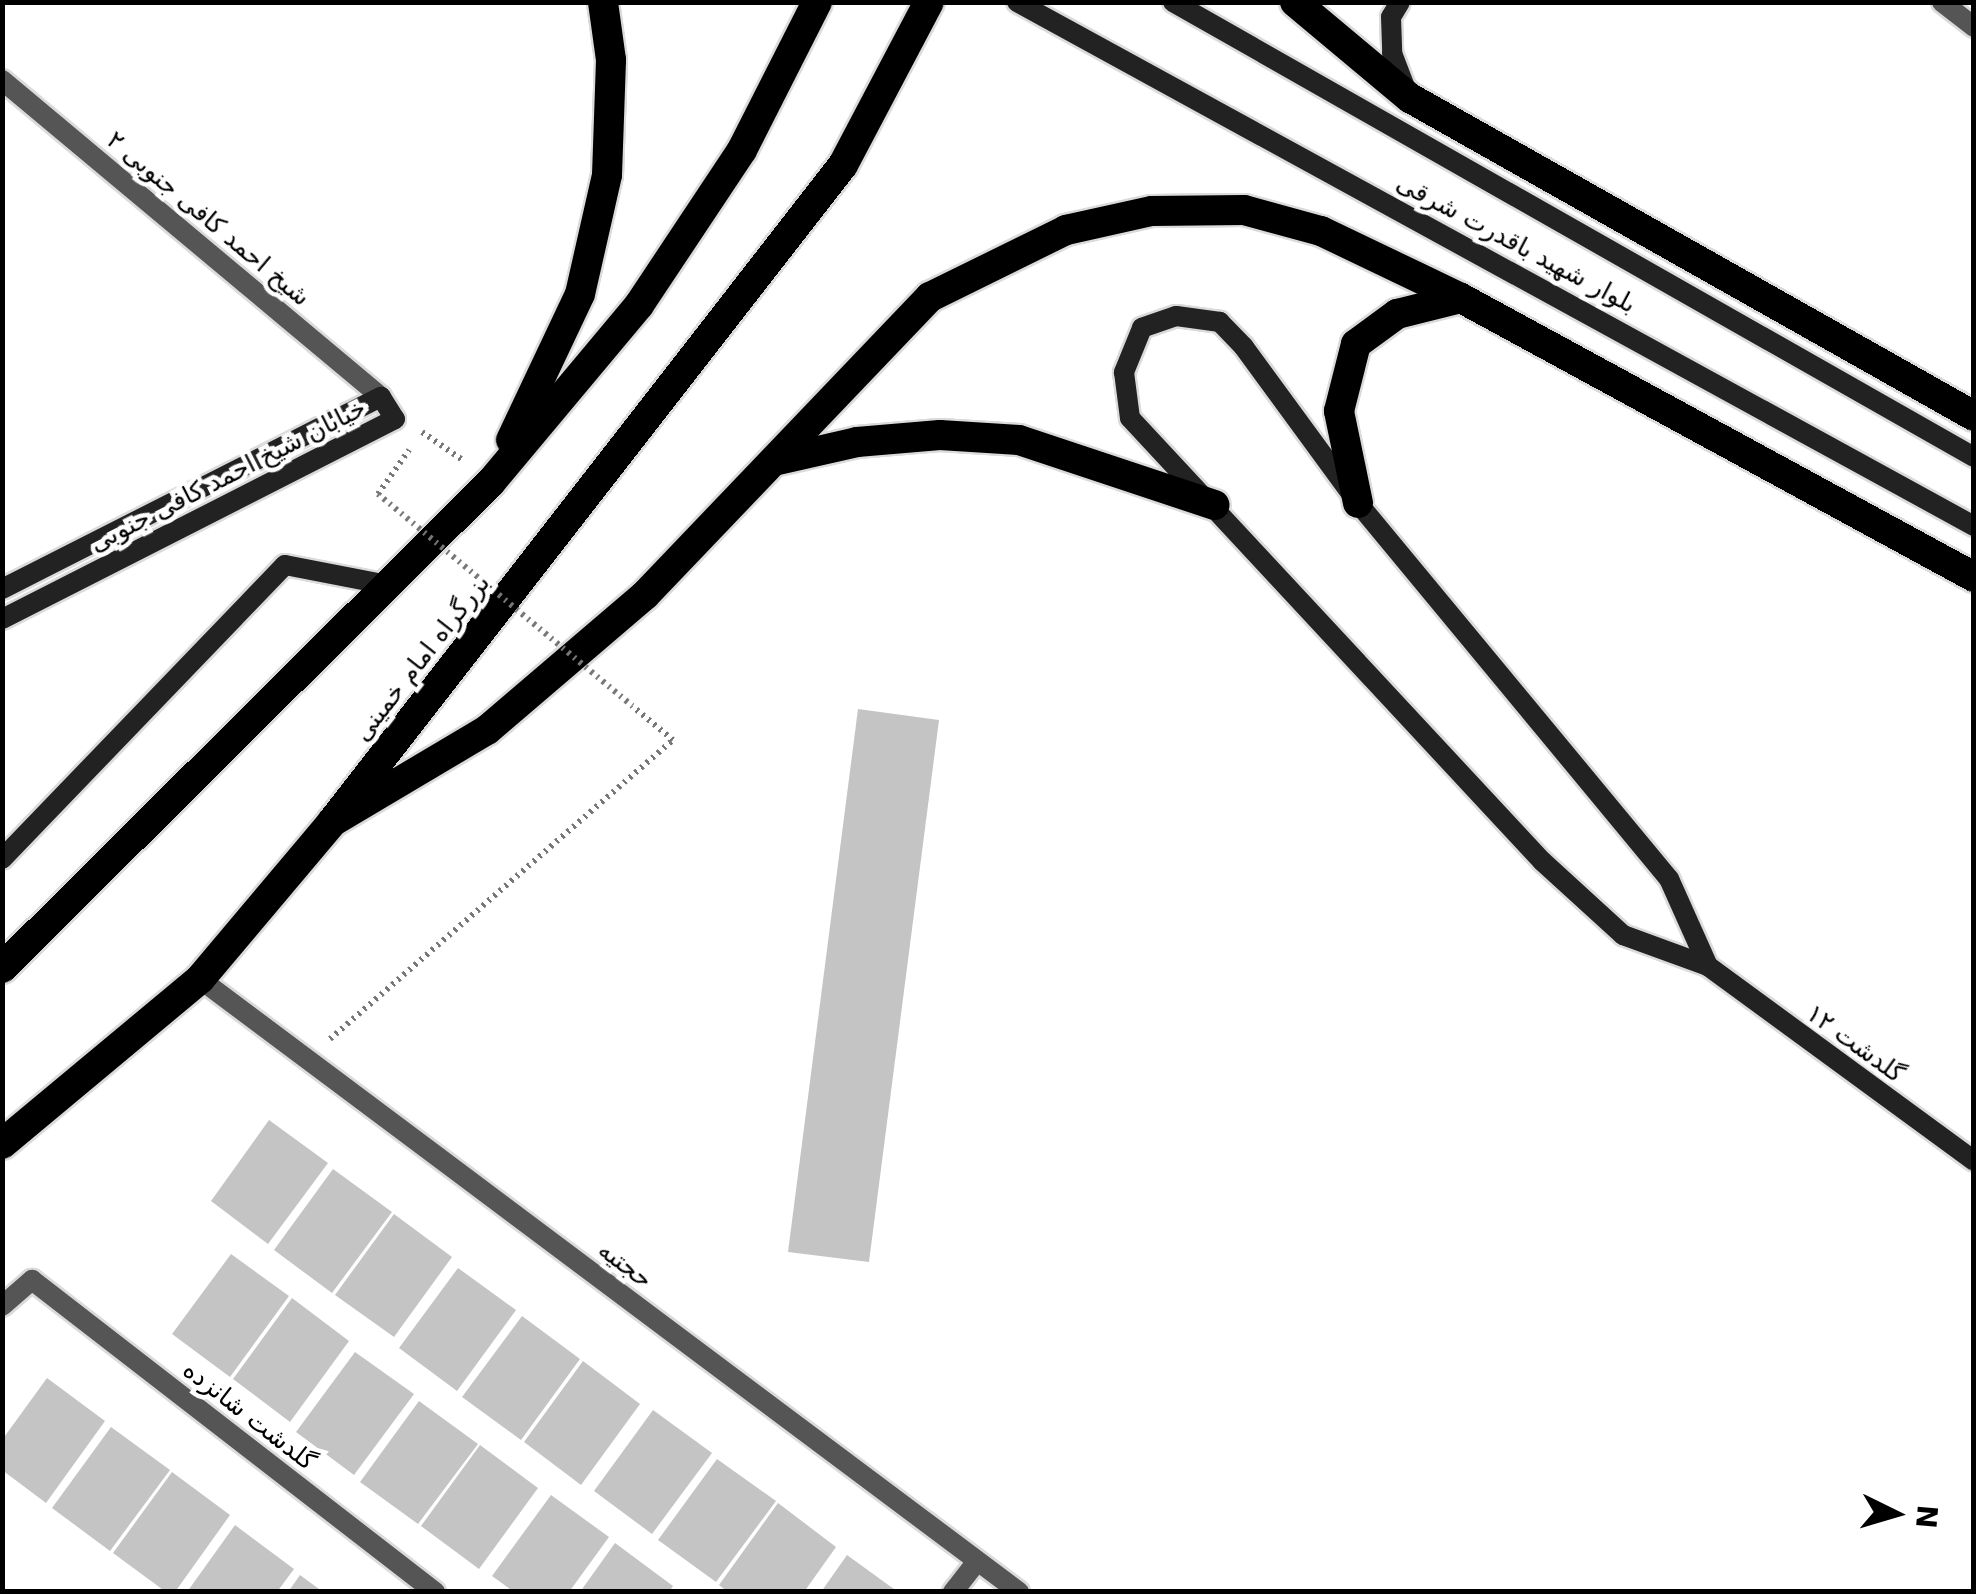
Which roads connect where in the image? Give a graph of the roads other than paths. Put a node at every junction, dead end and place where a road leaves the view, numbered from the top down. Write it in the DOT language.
graph roads {
  1 [pos="603,2"];
  2 [pos="816,2"];
  3 [pos="929,2"];
  4 [pos="1173,2"];
  5 [pos="1295,2"];
  6 [pos="1400,2"];
  7 [pos="1942,2"];
  8 [pos="1024,7"];
  9 [pos="1974,27"];
  10 [pos="2,80"];
  11 [pos="1410,98"];
  12 [pos="1462,298"];
  13 [pos="381,397"];
  14 [pos="1974,416"];
  15 [pos="1974,457"];
  16 [pos="774,461"];
  17 [pos="491,482"];
  18 [pos="1358,504"];
  19 [pos="1214,505"];
  20 [pos="1974,526"];
  21 [pos="1974,577"];
  22 [pos="392,586"];
  23 [pos="2,588"];
  24 [pos="2,619"];
  25 [pos="332,822"];
  26 [pos="2,859"];
  27 [pos="1708,966"];
  28 [pos="2,968"];
  29 [pos="200,979"];
  30 [pos="2,1144"];
  31 [pos="1974,1161"];
  32 [pos="2,1306"];
  33 [pos="977,1562"];
  34 [pos="436,1592"];
  35 [pos="953,1592"];
  36 [pos="1019,1592"];
  1 -- 17 [label="highway"];
  2 -- 17 [label="highway"];
  3 -- 25 [label="highway, بزرگراه امام خمینی"];
  4 -- 15 [label="street, بلوار شهید باقدرت شرقی"];
  5 -- 11 [label="highway"];
  6 -- 11 [label="street"];
  7 -- 9 [label="street"];
  8 -- 20 [label="street, بلوار شهید باقدرت شرقی"];
  10 -- 13 [label="street, شیخ احمد کافی جنوبی ۲"];
  11 -- 14 [label="highway"];
  12 -- 16 [label="highway"];
  12 -- 18 [label="highway"];
  12 -- 21 [label="highway"];
  13 -- 23 [label="street, خیابان شیخ احمد کافی جنوبی"];
  13 -- 24 [label="street, خیابان شیخ احمد کافی جنوبی"];
  16 -- 19 [label="highway"];
  16 -- 25 [label="highway"];
  17 -- 22 [label="highway"];
  18 -- 19 [label="street"];
  18 -- 27 [label="street"];
  19 -- 27 [label="street"];
  22 -- 26 [label="street"];
  22 -- 28 [label="highway"];
  25 -- 29 [label="highway, بزرگراه امام خمینی"];
  27 -- 31 [label="street, گلدشت ۱۲"];
  29 -- 30 [label="highway, بزرگراه امام خمینی"];
  29 -- 33 [label="street, حجتیه"];
  32 -- 34 [label="street, گلدشت شانزده"];
  33 -- 35 [label="street"];
  33 -- 36 [label="street, حجتیه"];
}
